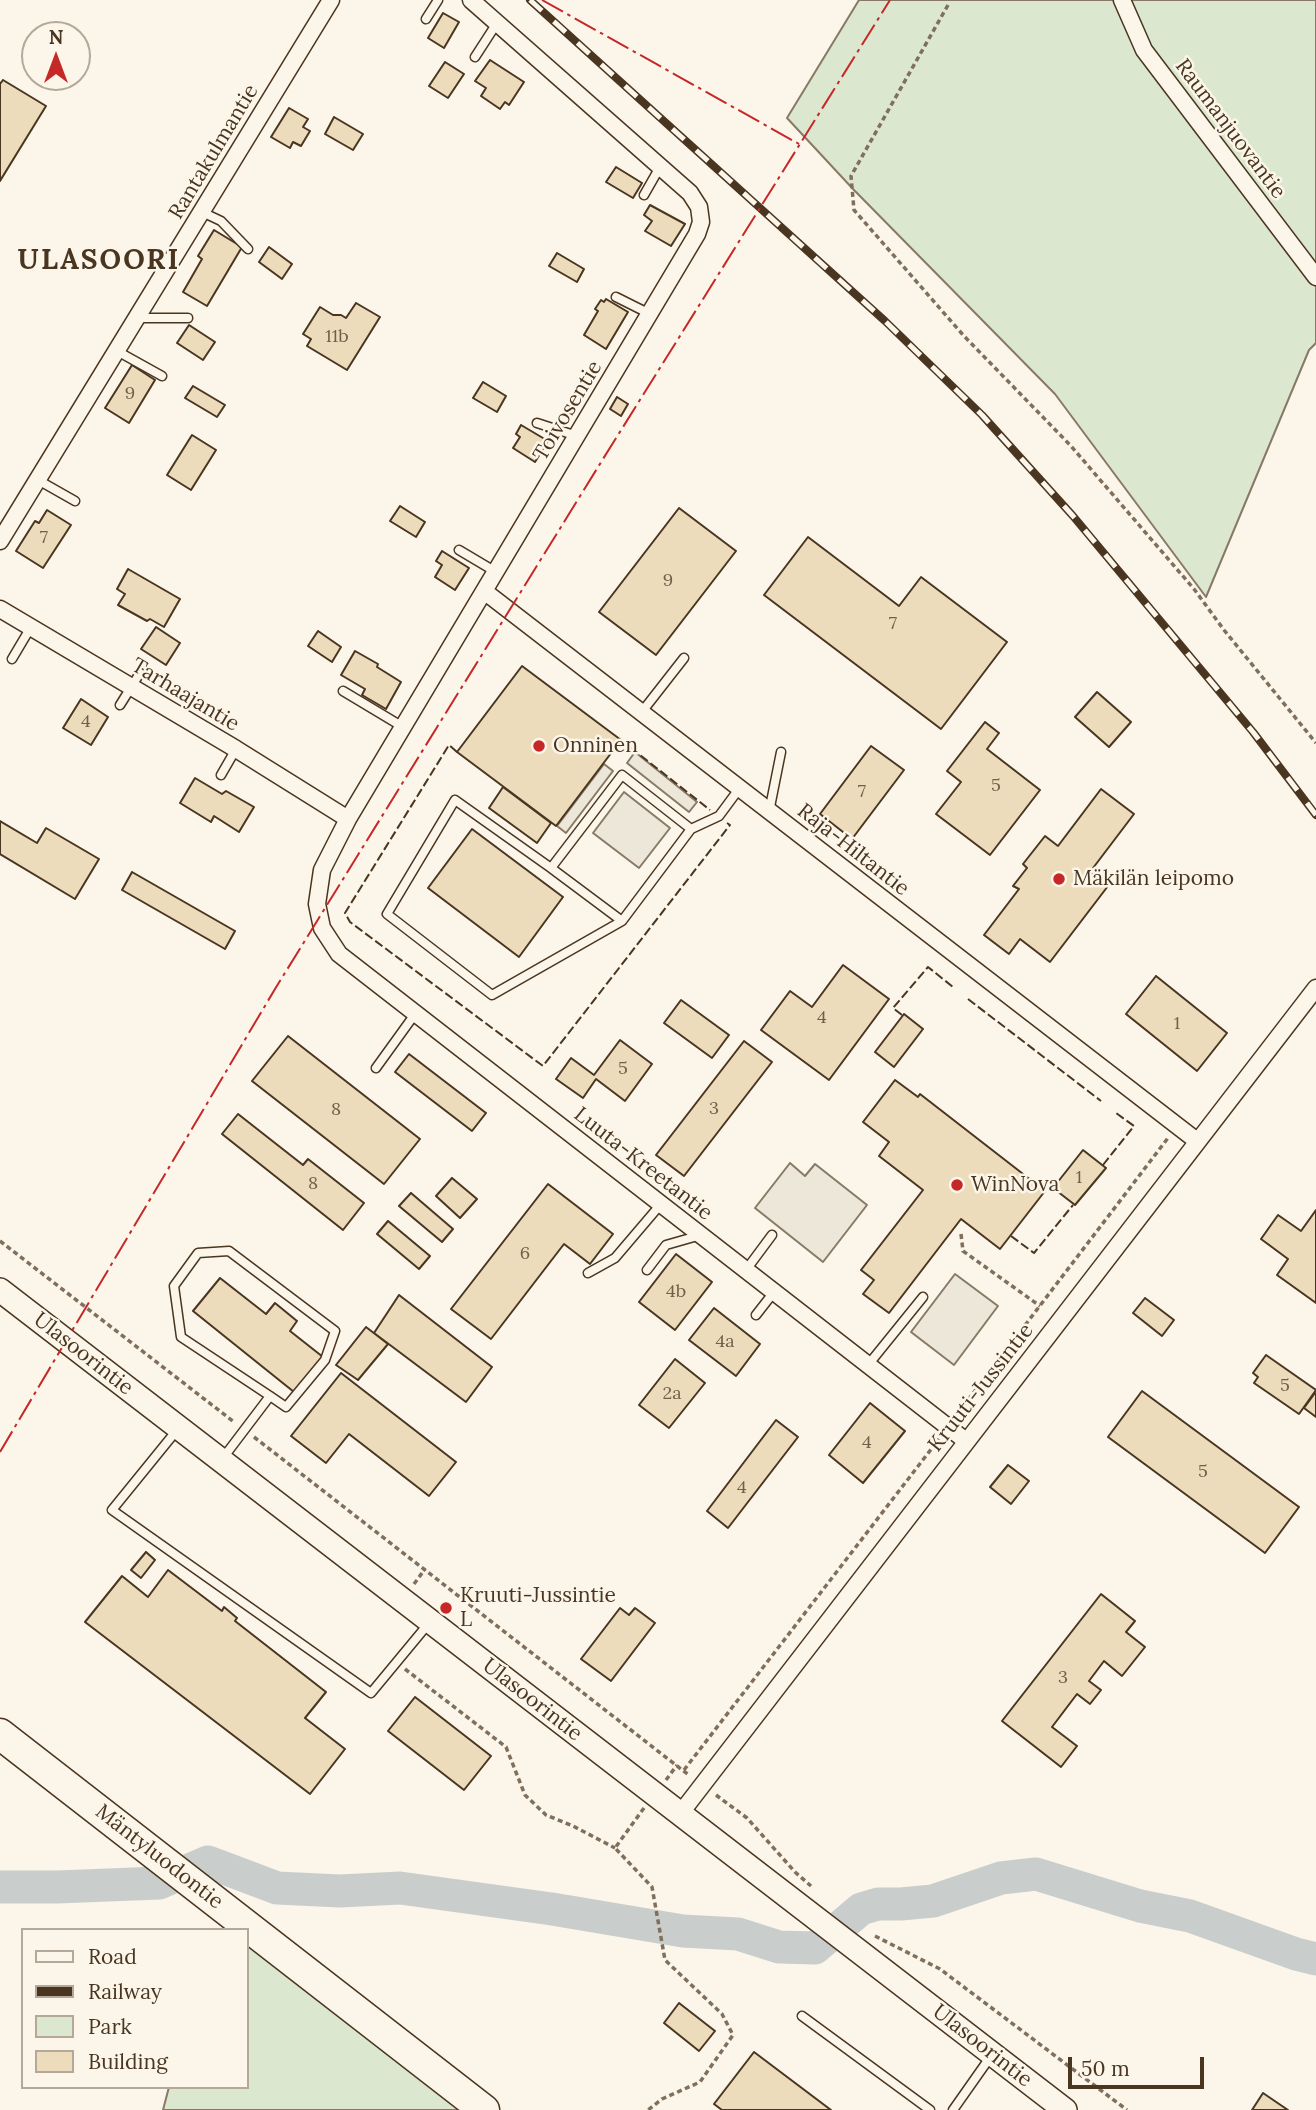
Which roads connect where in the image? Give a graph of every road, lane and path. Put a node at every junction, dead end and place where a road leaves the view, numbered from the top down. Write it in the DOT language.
graph roads {
  1 [pos="331,0"];
  2 [pos="438,0"];
  3 [pos="471,0"];
  4 [pos="1122,0"];
  5 [pos="948,5"];
  6 [pos="426,19"];
  7 [pos="497,23"];
  8 [pos="475,57"];
  9 [pos="660,167"];
  10 [pos="644,195"];
  11 [pos="202,212"];
  12 [pos="248,249"];
  13 [pos="1316,277"];
  14 [pos="616,296"];
  15 [pos="650,314"];
  16 [pos="137,318"];
  17 [pos="188,318"];
  18 [pos="117,351"];
  19 [pos="162,376"];
  20 [pos="537,423"];
  21 [pos="577,436"];
  22 [pos="38,480"];
  23 [pos="75,502"];
  24 [pos="0,541"];
  25 [pos="459,550"];
  26 [pos="496,572"];
  27 [pos="484,592"];
  28 [pos="0,609"];
  29 [pos="31,627"];
  30 [pos="684,658"];
  31 [pos="12,659"];
  32 [pos="140,673"];
  33 [pos="130,687"];
  34 [pos="343,691"];
  35 [pos="120,705"];
  36 [pos="640,713"];
  37 [pos="403,727"];
  38 [pos="1316,743"];
  39 [pos="236,750"];
  40 [pos="781,752"];
  41 [pos="221,775"];
  42 [pos="739,789"];
  43 [pos="769,812"];
  44 [pos="348,819"];
  45 [pos="691,829"];
  46 [pos="551,868"];
  47 [pos="317,904"];
  48 [pos="622,921"];
  49 [pos="1316,988"];
  50 [pos="415,1014"];
  51 [pos="376,1068"];
  52 [pos="1178,1126"];
  53 [pos="1197,1141"];
  54 [pos="661,1204"];
  55 [pos="961,1234"];
  56 [pos="701,1235"];
  57 [pos="772,1235"];
  58 [pos="0,1241"];
  59 [pos="647,1269"];
  60 [pos="746,1270"];
  61 [pos="588,1273"];
  62 [pos="0,1290"];
  63 [pos="774,1292"];
  64 [pos="923,1297"];
  65 [pos="1040,1306"];
  66 [pos="756,1315"];
  67 [pos="869,1365"];
  68 [pos="271,1396"];
  69 [pos="179,1427"];
  70 [pos="948,1427"];
  71 [pos="245,1431"];
  72 [pos="966,1441"];
  73 [pos="222,1461"];
  74 [pos="425,1569"];
  75 [pos="414,1584"];
  76 [pos="430,1622"];
  77 [pos="397,1662"];
  78 [pos="0,1734"];
  79 [pos="684,1770"];
  80 [pos="701,1785"];
  81 [pos="654,1794"];
  82 [pos="680,1814"];
  83 [pos="615,1848"];
  84 [pos="814,1889"];
  85 [pos="858,1938"];
  86 [pos="802,2017"];
  87 [pos="993,2054"];
  88 [pos="956,2109"];
  89 [pos="484,2110"];
  90 [pos="648,2110"];
  91 [pos="930,2110"];
  92 [pos="1065,2110"];
  93 [pos="1127,2110"];
  1 -- 11 [label="street, Rantakulmantie"];
  2 -- 6 [label="lane"];
  3 -- 7 [label="street, Toivosentie"];
  4 -- 13 [label="street, Raumanjuovantie"];
  5 -- 38 [label="path"];
  7 -- 8 [label="lane"];
  7 -- 9 [label="street, Toivosentie"];
  9 -- 10 [label="lane"];
  9 -- 15 [label="street, Toivosentie"];
  11 -- 12 [label="lane"];
  11 -- 16 [label="street, Rantakulmantie"];
  14 -- 15 [label="lane"];
  15 -- 21 [label="street, Toivosentie"];
  16 -- 17 [label="lane"];
  16 -- 18 [label="street, Rantakulmantie"];
  18 -- 19 [label="lane"];
  18 -- 22 [label="street, Rantakulmantie"];
  20 -- 21 [label="lane"];
  21 -- 26 [label="street, Toivosentie"];
  22 -- 23 [label="lane"];
  22 -- 24 [label="street, Rantakulmantie"];
  25 -- 26 [label="lane"];
  26 -- 27 [label="street, Toivosentie"];
  27 -- 36 [label="street, Raja-Hiltantie"];
  27 -- 37 [label="street, Toivosentie"];
  28 -- 29 [label="street, Tarhaajantie"];
  29 -- 31 [label="lane"];
  29 -- 33 [label="street, Tarhaajantie"];
  30 -- 36 [label="lane"];
  32 -- 33 [label="lane"];
  33 -- 35 [label="lane"];
  33 -- 39 [label="street, Tarhaajantie"];
  34 -- 37 [label="lane"];
  36 -- 42 [label="street, Raja-Hiltantie"];
  37 -- 44 [label="street, Toivosentie"];
  39 -- 41 [label="lane"];
  39 -- 44 [label="street, Tarhaajantie"];
  40 -- 43 [label="lane"];
  42 -- 43 [label="street, Raja-Hiltantie"];
  42 -- 45 [label="lane"];
  43 -- 52 [label="street, Raja-Hiltantie"];
  44 -- 47 [label="street, Toivosentie"];
  45 -- 46 [label="lane"];
  45 -- 48 [label="lane"];
  46 -- 48 [label="lane"];
  46 -- 48 [label="lane"];
  47 -- 50 [label="street, Luuta-Kreetantie"];
  49 -- 53 [label="street, Kruuti-Jussintie"];
  50 -- 51 [label="lane"];
  50 -- 54 [label="street, Luuta-Kreetantie"];
  52 -- 53 [label="street, Raja-Hiltantie"];
  52 -- 65 [label="path"];
  53 -- 72 [label="street, Kruuti-Jussintie"];
  54 -- 56 [label="street, Luuta-Kreetantie"];
  54 -- 61 [label="lane"];
  55 -- 65 [label="path"];
  56 -- 59 [label="lane"];
  56 -- 60 [label="street, Luuta-Kreetantie"];
  57 -- 60 [label="lane"];
  58 -- 71 [label="path"];
  60 -- 63 [label="street, Luuta-Kreetantie"];
  62 -- 69 [label="street, Ulasoorintie"];
  63 -- 66 [label="lane"];
  63 -- 67 [label="street, Luuta-Kreetantie"];
  64 -- 67 [label="lane"];
  65 -- 70 [label="path"];
  67 -- 70 [label="street, Luuta-Kreetantie"];
  68 -- 68 [label="lane"];
  68 -- 71 [label="lane"];
  69 -- 73 [label="street, Ulasoorintie"];
  69 -- 77 [label="lane"];
  70 -- 72 [label="street, Luuta-Kreetantie"];
  70 -- 79 [label="path"];
  71 -- 73 [label="lane"];
  71 -- 74 [label="path"];
  72 -- 80 [label="street, Kruuti-Jussintie"];
  73 -- 76 [label="street, Ulasoorintie"];
  74 -- 75 [label="path"];
  74 -- 79 [label="path"];
  76 -- 77 [label="lane"];
  76 -- 81 [label="street, Ulasoorintie"];
  77 -- 83 [label="path"];
  78 -- 89 [label="highway, Mäntyluodontie"];
  79 -- 80 [label="path"];
  80 -- 82 [label="street, Kruuti-Jussintie"];
  80 -- 84 [label="path"];
  81 -- 82 [label="street, Ulasoorintie"];
  81 -- 83 [label="path"];
  82 -- 85 [label="street, Ulasoorintie"];
  83 -- 90 [label="path"];
  85 -- 87 [label="street, Ulasoorintie"];
  85 -- 93 [label="path"];
  86 -- 91 [label="lane"];
  87 -- 88 [label="lane"];
  87 -- 92 [label="street, Ulasoorintie"];
}
